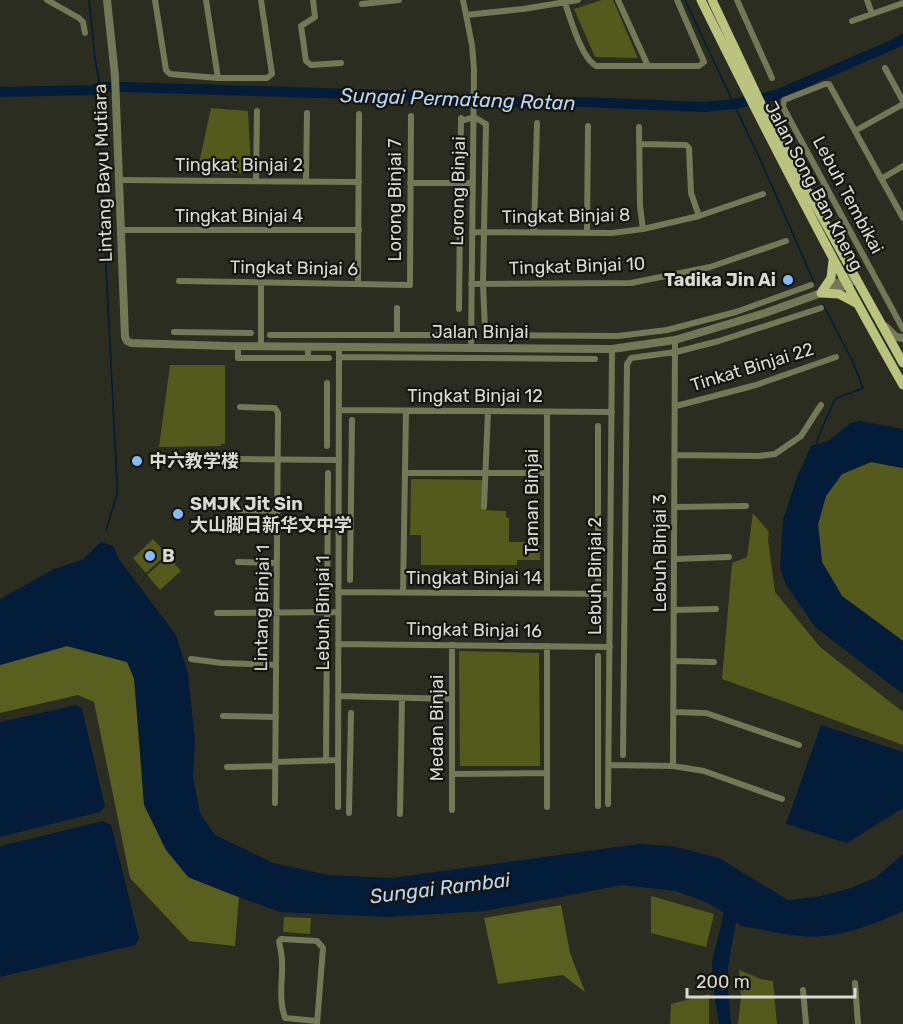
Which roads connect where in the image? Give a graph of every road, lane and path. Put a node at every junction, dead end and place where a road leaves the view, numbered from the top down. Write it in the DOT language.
graph roads {
  1 [pos="46,0"];
  2 [pos="107,0"];
  3 [pos="155,0"];
  4 [pos="206,0"];
  5 [pos="261,0"];
  6 [pos="313,0"];
  7 [pos="399,0"];
  8 [pos="463,0"];
  9 [pos="520,0"];
  10 [pos="578,0"];
  11 [pos="618,0"];
  12 [pos="677,0"];
  13 [pos="701,0"];
  14 [pos="712,0"];
  15 [pos="737,0"];
  16 [pos="867,0"];
  17 [pos="565,3"];
  18 [pos="903,3"];
  19 [pos="362,4"];
  20 [pos="523,9"];
  21 [pos="872,14"];
  22 [pos="466,15"];
  23 [pos="852,21"];
  24 [pos="86,33"];
  25 [pos="341,63"];
  26 [pos="648,66"];
  27 [pos="885,69"];
  28 [pos="218,78"];
  29 [pos="772,78"];
  30 [pos="751,92"];
  31 [pos="903,103"];
  32 [pos="257,111"];
  33 [pos="761,112"];
  34 [pos="307,113"];
  35 [pos="359,114"];
  36 [pos="474,115"];
  37 [pos="411,116"];
  38 [pos="537,123"];
  39 [pos="588,126"];
  40 [pos="639,127"];
  41 [pos="855,131"];
  42 [pos="640,144"];
  43 [pos="903,166"];
  44 [pos="881,179"];
  45 [pos="118,180"];
  46 [pos="256,181"];
  47 [pos="306,181"];
  48 [pos="359,182"];
  49 [pos="410,183"];
  50 [pos="460,183"];
  51 [pos="473,183"];
  52 [pos="763,194"];
  53 [pos="699,216"];
  54 [pos="460,217"];
  55 [pos="472,217"];
  56 [pos="903,218"];
  57 [pos="643,228"];
  58 [pos="120,230"];
  59 [pos="358,230"];
  60 [pos="472,232"];
  61 [pos="483,232"];
  62 [pos="534,232"];
  63 [pos="587,233"];
  64 [pos="786,241"];
  65 [pos="833,260"];
  66 [pos="459,275"];
  67 [pos="472,275"];
  68 [pos="855,276"];
  69 [pos="179,281"];
  70 [pos="845,281"];
  71 [pos="261,283"];
  72 [pos="358,284"];
  73 [pos="471,284"];
  74 [pos="483,284"];
  75 [pos="410,285"];
  76 [pos="811,285"];
  77 [pos="821,293"];
  78 [pos="781,296"];
  79 [pos="797,302"];
  80 [pos="858,304"];
  81 [pos="784,306"];
  82 [pos="821,308"];
  83 [pos="396,309"];
  84 [pos="459,309"];
  85 [pos="801,315"];
  86 [pos="880,322"];
  87 [pos="715,328"];
  88 [pos="903,329"];
  89 [pos="174,332"];
  90 [pos="227,332"];
  91 [pos="648,332"];
  92 [pos="251,333"];
  93 [pos="270,335"];
  94 [pos="296,335"];
  95 [pos="397,335"];
  96 [pos="431,335"];
  97 [pos="456,335"];
  98 [pos="515,335"];
  99 [pos="903,338"];
  100 [pos="675,340"];
  101 [pos="719,341"];
  102 [pos="131,343"];
  103 [pos="650,344"];
  104 [pos="227,346"];
  105 [pos="238,346"];
  106 [pos="261,346"];
  107 [pos="297,346"];
  108 [pos="308,346"];
  109 [pos="339,346"];
  110 [pos="385,347"];
  111 [pos="431,347"];
  112 [pos="471,347"];
  113 [pos="515,347"];
  114 [pos="903,347"];
  115 [pos="579,348"];
  116 [pos="612,349"];
  117 [pos="676,352"];
  118 [pos="903,356"];
  119 [pos="339,357"];
  120 [pos="385,357"];
  121 [pos="836,357"];
  122 [pos="308,358"];
  123 [pos="329,358"];
  124 [pos="579,358"];
  125 [pos="595,359"];
  126 [pos="903,363"];
  127 [pos="327,383"];
  128 [pos="903,385"];
  129 [pos="820,405"];
  130 [pos="240,406"];
  131 [pos="676,406"];
  132 [pos="339,410"];
  133 [pos="406,411"];
  134 [pos="488,411"];
  135 [pos="547,412"];
  136 [pos="612,412"];
  137 [pos="352,420"];
  138 [pos="598,426"];
  139 [pos="327,432"];
  140 [pos="339,436"];
  141 [pos="352,440"];
  142 [pos="598,442"];
  143 [pos="611,442"];
  144 [pos="327,446"];
  145 [pos="676,455"];
  146 [pos="239,459"];
  147 [pos="278,460"];
  148 [pos="339,460"];
  149 [pos="328,473"];
  150 [pos="405,473"];
  151 [pos="486,473"];
  152 [pos="547,473"];
  153 [pos="747,506"];
  154 [pos="484,507"];
  155 [pos="675,507"];
  156 [pos="238,510"];
  157 [pos="278,511"];
  158 [pos="729,557"];
  159 [pos="338,559"];
  160 [pos="675,559"];
  161 [pos="350,560"];
  162 [pos="599,561"];
  163 [pos="610,561"];
  164 [pos="238,562"];
  165 [pos="277,563"];
  166 [pos="350,580"];
  167 [pos="598,582"];
  168 [pos="338,592"];
  169 [pos="403,592"];
  170 [pos="547,593"];
  171 [pos="610,594"];
  172 [pos="716,609"];
  173 [pos="674,610"];
  174 [pos="277,612"];
  175 [pos="327,612"];
  176 [pos="338,612"];
  177 [pos="217,613"];
  178 [pos="338,644"];
  179 [pos="452,645"];
  180 [pos="547,646"];
  181 [pos="610,647"];
  182 [pos="598,656"];
  183 [pos="191,659"];
  184 [pos="674,661"];
  185 [pos="714,662"];
  186 [pos="276,665"];
  187 [pos="338,696"];
  188 [pos="402,698"];
  189 [pos="452,699"];
  190 [pos="674,712"];
  191 [pos="351,713"];
  192 [pos="223,716"];
  193 [pos="276,717"];
  194 [pos="338,731"];
  195 [pos="350,731"];
  196 [pos="609,735"];
  197 [pos="622,736"];
  198 [pos="799,745"];
  199 [pos="623,755"];
  200 [pos="337,760"];
  201 [pos="326,761"];
  202 [pos="275,764"];
  203 [pos="609,765"];
  204 [pos="673,766"];
  205 [pos="227,767"];
  206 [pos="547,773"];
  207 [pos="452,774"];
  208 [pos="782,799"];
  209 [pos="275,803"];
  210 [pos="608,804"];
  211 [pos="598,806"];
  212 [pos="338,807"];
  213 [pos="547,807"];
  214 [pos="452,810"];
  215 [pos="349,813"];
  216 [pos="400,814"];
  217 [pos="855,983"];
  218 [pos="803,990"];
  219 [pos="317,1022"];
  220 [pos="806,1024"];
  221 [pos="858,1024"];
  1 -- 24 [label="street"];
  2 -- 45 [label="street, Lintang Bayu Mutiara"];
  3 -- 28 [label="street"];
  4 -- 28 [label="street"];
  5 -- 28 [label="street"];
  6 -- 25 [label="street"];
  7 -- 19 [label="street"];
  8 -- 22 [label="street, Lorong Binjai"];
  9 -- 20 [label="street"];
  10 -- 17 [label="street"];
  11 -- 26 [label="street"];
  12 -- 26 [label="street"];
  13 -- 30 [label="main road, Jalan Song Ban Kheng"];
  14 -- 30 [label="main road, Jalan Song Ban Kheng"];
  15 -- 29 [label="street"];
  16 -- 21 [label="street"];
  17 -- 20 [label="street"];
  17 -- 26 [label="street"];
  18 -- 21 [label="street"];
  20 -- 22 [label="street"];
  21 -- 23 [label="street"];
  22 -- 36 [label="street, Lorong Binjai"];
  27 -- 31 [label="street"];
  30 -- 33 [label="main road, Jalan Song Ban Kheng"];
  31 -- 41 [label="street"];
  32 -- 46 [label="street"];
  33 -- 65 [label="main road, Jalan Song Ban Kheng"];
  33 -- 68 [label="main road, Jalan Song Ban Kheng"];
  34 -- 47 [label="street"];
  35 -- 48 [label="street"];
  36 -- 50 [label="street"];
  36 -- 51 [label="street, Lorong Binjai"];
  36 -- 61 [label="street"];
  37 -- 49 [label="street, Lorong Binjai 7"];
  38 -- 62 [label="street"];
  39 -- 63 [label="street"];
  40 -- 42 [label="street"];
  41 -- 44 [label="street"];
  41 -- 88 [label="street, Lebuh Tembikai"];
  42 -- 53 [label="street"];
  42 -- 57 [label="street"];
  43 -- 44 [label="street"];
  44 -- 56 [label="street"];
  45 -- 46 [label="street, Tingkat Binjai 2"];
  45 -- 58 [label="street, Lintang Bayu Mutiara"];
  46 -- 47 [label="street, Tingkat Binjai 2"];
  47 -- 48 [label="street, Tingkat Binjai 2"];
  48 -- 59 [label="street"];
  49 -- 50 [label="street"];
  49 -- 75 [label="street, Lorong Binjai 7"];
  50 -- 51 [label="street"];
  50 -- 54 [label="street"];
  51 -- 55 [label="street, Lorong Binjai"];
  52 -- 53 [label="street, Tingkat Binjai 8"];
  53 -- 57 [label="street, Tingkat Binjai 8"];
  54 -- 55 [label="street"];
  54 -- 66 [label="street"];
  55 -- 60 [label="street, Lorong Binjai"];
  57 -- 63 [label="street, Tingkat Binjai 8"];
  58 -- 59 [label="street, Tingkat Binjai 4"];
  58 -- 102 [label="street, Lintang Bayu Mutiara"];
  59 -- 72 [label="street"];
  60 -- 61 [label="street, Tingkat Binjai 8"];
  60 -- 67 [label="street, Lorong Binjai"];
  61 -- 62 [label="street, Tingkat Binjai 8"];
  61 -- 74 [label="street"];
  62 -- 63 [label="street, Tingkat Binjai 8"];
  64 -- 74 [label="street, Tingkat Binjai 10"];
  65 -- 70 [label="main road, Jalan Song Ban Kheng"];
  65 -- 77 [label="main road"];
  66 -- 67 [label="street"];
  66 -- 84 [label="street"];
  67 -- 73 [label="street, Lorong Binjai"];
  68 -- 70 [label="street, Jalan Binjai"];
  68 -- 86 [label="main road, Jalan Song Ban Kheng"];
  69 -- 71 [label="street, Tingkat Binjai 6"];
  70 -- 77 [label="street, Jalan Binjai"];
  70 -- 80 [label="main road, Jalan Song Ban Kheng"];
  71 -- 72 [label="street, Tingkat Binjai 6"];
  71 -- 106 [label="street"];
  72 -- 75 [label="street, Tingkat Binjai 6"];
  73 -- 74 [label="street, Tingkat Binjai 10"];
  73 -- 112 [label="street, Lorong Binjai"];
  74 -- 98 [label="street"];
  76 -- 78 [label="street"];
  77 -- 79 [label="street, Jalan Binjai"];
  77 -- 80 [label="main road"];
  78 -- 81 [label="street"];
  78 -- 91 [label="street"];
  79 -- 81 [label="street, Jalan Binjai"];
  79 -- 85 [label="street"];
  80 -- 128 [label="main road, Jalan Song Ban Kheng"];
  81 -- 87 [label="street, Jalan Binjai"];
  82 -- 85 [label="street"];
  83 -- 95 [label="street"];
  85 -- 101 [label="street"];
  86 -- 99 [label="street"];
  86 -- 126 [label="main road, Jalan Song Ban Kheng"];
  87 -- 100 [label="street, Jalan Binjai"];
  87 -- 101 [label="street"];
  89 -- 90 [label="street"];
  90 -- 92 [label="street"];
  90 -- 104 [label="street"];
  91 -- 98 [label="street"];
  91 -- 103 [label="street"];
  93 -- 94 [label="street"];
  94 -- 95 [label="street"];
  94 -- 107 [label="street"];
  95 -- 96 [label="street"];
  96 -- 97 [label="street"];
  96 -- 111 [label="street"];
  98 -- 113 [label="street"];
  100 -- 103 [label="street, Jalan Binjai"];
  100 -- 117 [label="street, Lebuh Binjai 3"];
  101 -- 117 [label="street"];
  102 -- 104 [label="street, Jalan Binjai"];
  103 -- 116 [label="street, Jalan Binjai"];
  104 -- 105 [label="street, Jalan Binjai"];
  105 -- 106 [label="street, Jalan Binjai"];
  105 -- 122 [label="street"];
  106 -- 107 [label="street, Jalan Binjai"];
  107 -- 108 [label="street, Jalan Binjai"];
  108 -- 109 [label="street, Jalan Binjai"];
  108 -- 122 [label="street"];
  109 -- 110 [label="street, Jalan Binjai"];
  109 -- 119 [label="street, Lebuh Binjai 1"];
  110 -- 111 [label="street, Jalan Binjai"];
  110 -- 120 [label="street"];
  111 -- 112 [label="street, Jalan Binjai"];
  112 -- 113 [label="street, Jalan Binjai"];
  113 -- 115 [label="street, Jalan Binjai"];
  114 -- 118 [label="street"];
  115 -- 116 [label="street, Jalan Binjai"];
  115 -- 124 [label="street"];
  116 -- 136 [label="street, Lebuh Binjai 2"];
  117 -- 131 [label="street, Lebuh Binjai 3"];
  117 -- 197 [label="street, Lebuh Binjai 2"];
  119 -- 120 [label="street"];
  119 -- 132 [label="street, Lebuh Binjai 1"];
  120 -- 124 [label="street"];
  121 -- 131 [label="street, Tinkat Binjai 22"];
  122 -- 123 [label="street"];
  124 -- 125 [label="street"];
  127 -- 139 [label="street"];
  129 -- 145 [label="street"];
  130 -- 147 [label="street, Lintang Binjai 1"];
  131 -- 145 [label="street, Lebuh Binjai 3"];
  132 -- 133 [label="street, Tingkat Binjai 12"];
  132 -- 140 [label="street, Lebuh Binjai 1"];
  133 -- 134 [label="street, Tingkat Binjai 12"];
  133 -- 150 [label="street"];
  134 -- 135 [label="street, Tingkat Binjai 12"];
  134 -- 151 [label="street"];
  135 -- 136 [label="street, Tingkat Binjai 12"];
  135 -- 152 [label="street, Taman Binjai"];
  136 -- 143 [label="street, Lebuh Binjai 2"];
  137 -- 141 [label="street"];
  138 -- 142 [label="street"];
  139 -- 140 [label="street"];
  139 -- 144 [label="street"];
  140 -- 141 [label="street"];
  140 -- 148 [label="street, Lebuh Binjai 1"];
  141 -- 161 [label="street"];
  142 -- 143 [label="street"];
  142 -- 162 [label="street"];
  143 -- 163 [label="street, Lebuh Binjai 2"];
  145 -- 155 [label="street, Lebuh Binjai 3"];
  146 -- 147 [label="street"];
  147 -- 148 [label="street"];
  147 -- 157 [label="street, Lintang Binjai 1"];
  148 -- 159 [label="street, Lebuh Binjai 1"];
  149 -- 175 [label="street, Lebuh Binjai 1"];
  150 -- 151 [label="street"];
  150 -- 169 [label="street"];
  151 -- 152 [label="street"];
  151 -- 154 [label="street"];
  152 -- 170 [label="street, Taman Binjai"];
  153 -- 155 [label="street"];
  155 -- 160 [label="street, Lebuh Binjai 3"];
  156 -- 157 [label="street"];
  157 -- 165 [label="street, Lintang Binjai 1"];
  158 -- 160 [label="street"];
  159 -- 161 [label="street"];
  159 -- 168 [label="street, Lebuh Binjai 1"];
  160 -- 173 [label="street, Lebuh Binjai 3"];
  161 -- 166 [label="street"];
  162 -- 163 [label="street"];
  162 -- 167 [label="street"];
  163 -- 171 [label="street, Lebuh Binjai 2"];
  164 -- 165 [label="street"];
  165 -- 174 [label="street, Lintang Binjai 1"];
  168 -- 169 [label="street, Tingkat Binjai 14"];
  168 -- 176 [label="street, Lebuh Binjai 1"];
  169 -- 170 [label="street, Tingkat Binjai 14"];
  170 -- 171 [label="street, Tingkat Binjai 14"];
  171 -- 181 [label="street, Lebuh Binjai 2"];
  172 -- 173 [label="street"];
  173 -- 184 [label="street, Lebuh Binjai 3"];
  174 -- 175 [label="street"];
  174 -- 177 [label="street"];
  174 -- 186 [label="street, Lintang Binjai 1"];
  175 -- 176 [label="street"];
  175 -- 201 [label="street, Lebuh Binjai 1"];
  176 -- 178 [label="street, Lebuh Binjai 1"];
  178 -- 179 [label="street, Tingkat Binjai 16"];
  178 -- 187 [label="street, Lebuh Binjai 1"];
  179 -- 180 [label="street, Tingkat Binjai 16"];
  179 -- 189 [label="street, Medan Binjai"];
  180 -- 181 [label="street, Tingkat Binjai 16"];
  180 -- 206 [label="street"];
  181 -- 196 [label="street, Lebuh Binjai 2"];
  182 -- 211 [label="street"];
  183 -- 186 [label="street"];
  184 -- 185 [label="street"];
  184 -- 190 [label="street, Lebuh Binjai 3"];
  186 -- 193 [label="street, Lintang Binjai 1"];
  187 -- 188 [label="street"];
  187 -- 194 [label="street, Lebuh Binjai 1"];
  188 -- 189 [label="street"];
  188 -- 216 [label="street"];
  189 -- 207 [label="street, Medan Binjai"];
  190 -- 198 [label="street"];
  190 -- 204 [label="street, Lebuh Binjai 3"];
  191 -- 195 [label="street"];
  192 -- 193 [label="street"];
  193 -- 202 [label="street, Lintang Binjai 1"];
  194 -- 195 [label="street"];
  194 -- 200 [label="street, Lebuh Binjai 1"];
  195 -- 215 [label="street"];
  196 -- 197 [label="street"];
  196 -- 203 [label="street, Lebuh Binjai 2"];
  197 -- 199 [label="street, Lebuh Binjai 2"];
  200 -- 201 [label="street"];
  200 -- 212 [label="street, Lebuh Binjai 1"];
  201 -- 202 [label="street"];
  202 -- 205 [label="street"];
  202 -- 209 [label="street, Lintang Binjai 1"];
  203 -- 204 [label="street"];
  203 -- 210 [label="street, Lebuh Binjai 2"];
  204 -- 208 [label="street"];
  206 -- 207 [label="street"];
  206 -- 213 [label="street"];
  207 -- 214 [label="street, Medan Binjai"];
  217 -- 221 [label="street"];
  218 -- 220 [label="street"];
  219 -- 219 [label="street"];
}
